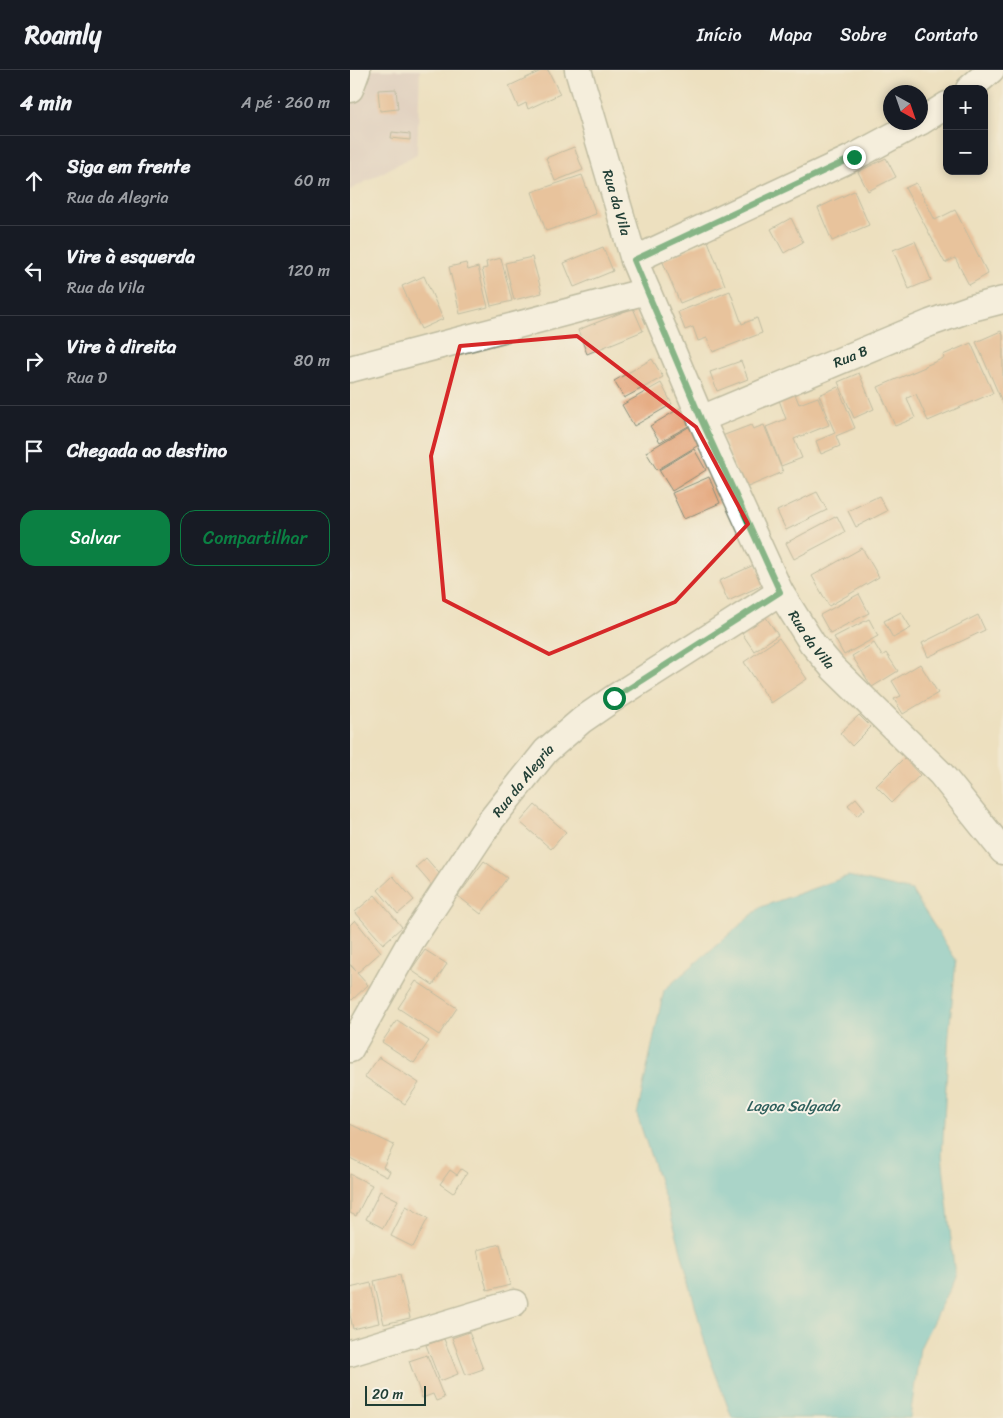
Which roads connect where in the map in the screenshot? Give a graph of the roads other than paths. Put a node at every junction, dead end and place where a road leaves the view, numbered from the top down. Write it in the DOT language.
graph roads {
  1 [pos="357,70"];
  2 [pos="578,70"];
  3 [pos="991,70"];
  4 [pos="973,85"];
  5 [pos="350,88"];
  6 [pos="943,108"];
  7 [pos="928,117"];
  8 [pos="905,130"];
  9 [pos="634,260"];
  10 [pos="647,291"];
  11 [pos="1003,300"];
  12 [pos="350,369"];
  13 [pos="701,419"];
  14 [pos="780,592"];
  15 [pos="1003,851"];
  16 [pos="350,1049"];
  17 [pos="514,1303"];
  18 [pos="350,1353"];
  1 -- 5 [label="street"];
  2 -- 9 [label="street, Rua da Vila"];
  3 -- 4 [label="street"];
  6 -- 7 [label="street"];
  8 -- 9 [label="street"];
  9 -- 10 [label="street, Rua da Vila"];
  10 -- 12 [label="street"];
  10 -- 13 [label="street, Rua da Vila"];
  11 -- 13 [label="street, Rua B"];
  13 -- 14 [label="street, Rua da Vila"];
  14 -- 15 [label="street, Rua da Vila"];
  14 -- 16 [label="street, Rua da Alegria"];
  17 -- 18 [label="street"];
}
